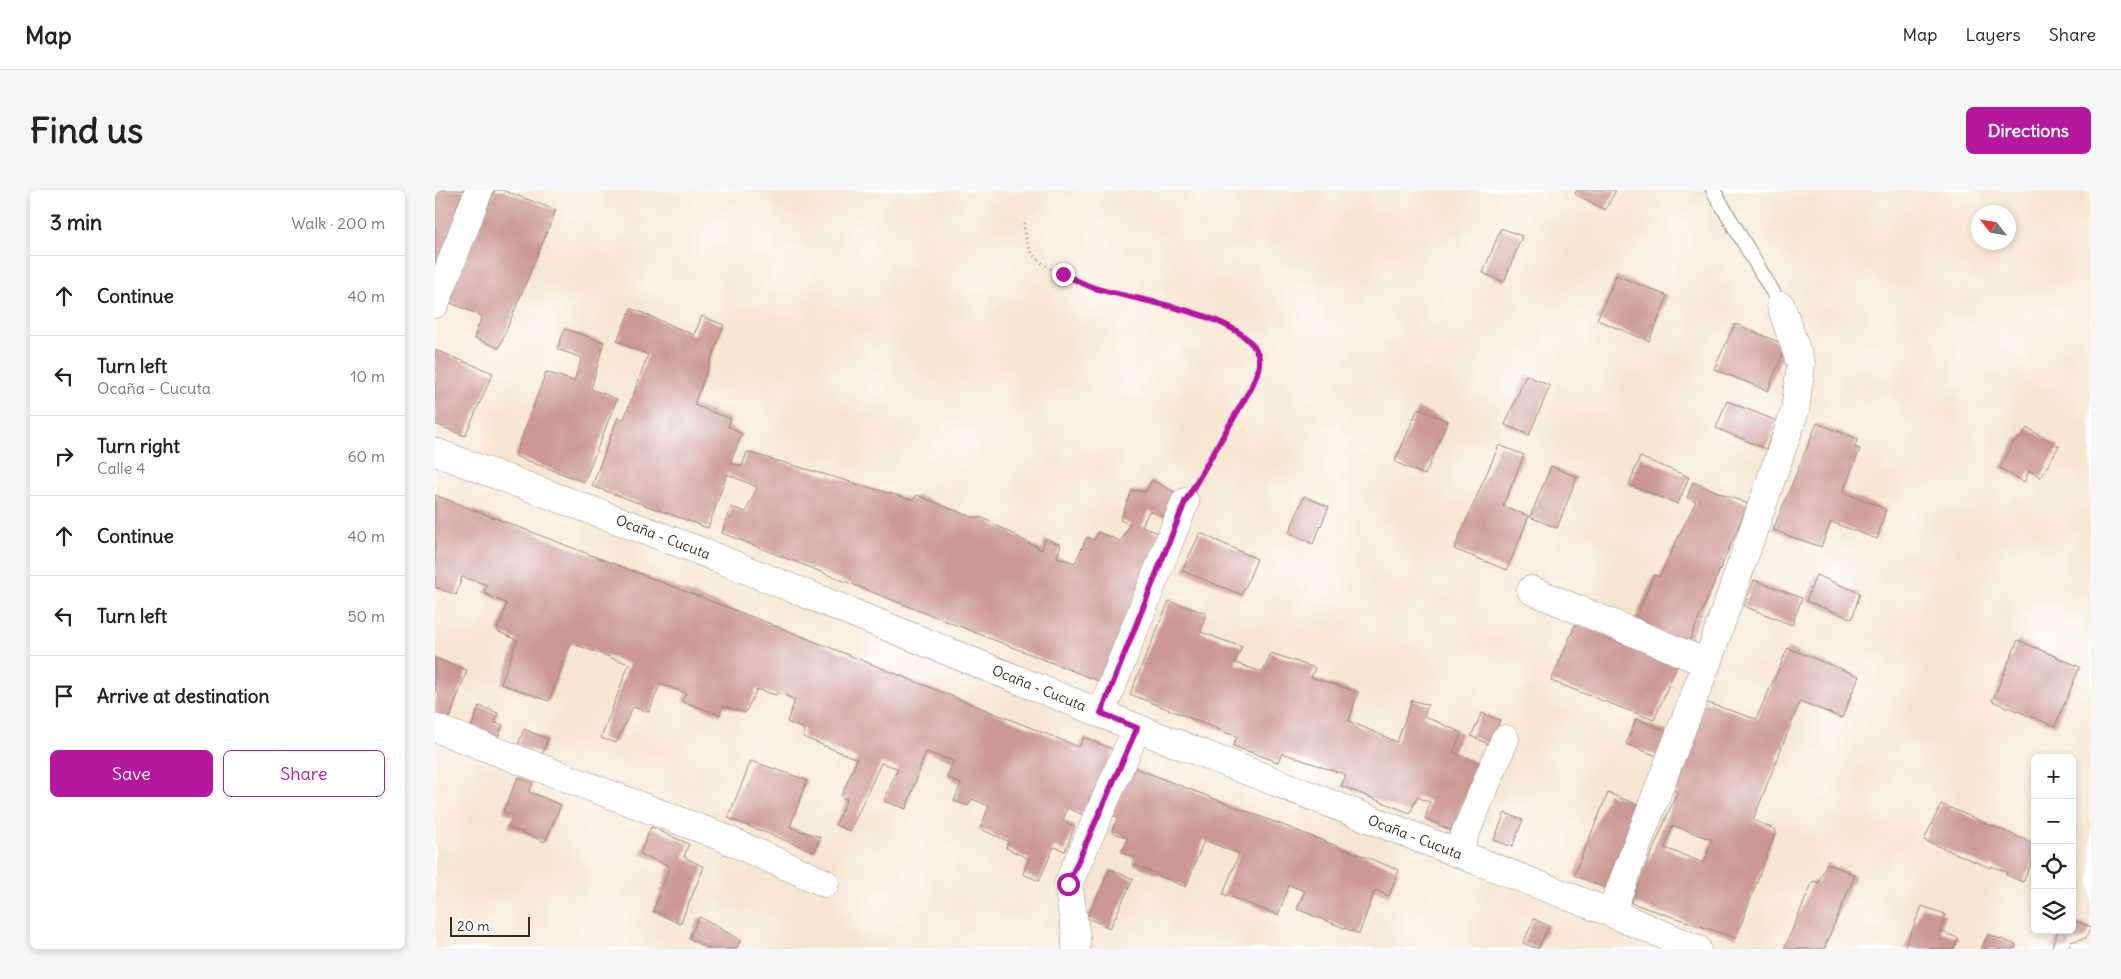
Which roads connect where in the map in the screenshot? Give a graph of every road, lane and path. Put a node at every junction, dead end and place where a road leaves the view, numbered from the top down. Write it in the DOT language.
graph roads {
  1 [pos="479,190"];
  2 [pos="1713,190"];
  3 [pos="1024,222"];
  4 [pos="435,304"];
  5 [pos="1781,306"];
  6 [pos="435,452"];
  7 [pos="1185,502"];
  8 [pos="1531,590"];
  9 [pos="1707,662"];
  10 [pos="1101,713"];
  11 [pos="435,728"];
  12 [pos="1137,728"];
  13 [pos="1505,739"];
  14 [pos="1457,854"];
  15 [pos="825,883"];
  16 [pos="1611,914"];
  17 [pos="1076,949"];
  18 [pos="1697,949"];
  1 -- 4 [label="street"];
  2 -- 5 [label="lane"];
  3 -- 7 [label="path"];
  5 -- 9 [label="street"];
  6 -- 10 [label="street, Ocaña - Cucuta"];
  7 -- 10 [label="street"];
  8 -- 9 [label="street"];
  9 -- 16 [label="street"];
  10 -- 12 [label="street, Ocaña - Cucuta"];
  11 -- 15 [label="street"];
  12 -- 14 [label="street, Ocaña - Cucuta"];
  12 -- 17 [label="street"];
  13 -- 14 [label="street"];
  14 -- 16 [label="street, Ocaña - Cucuta"];
  16 -- 18 [label="street, Ocaña - Cucuta"];
}
